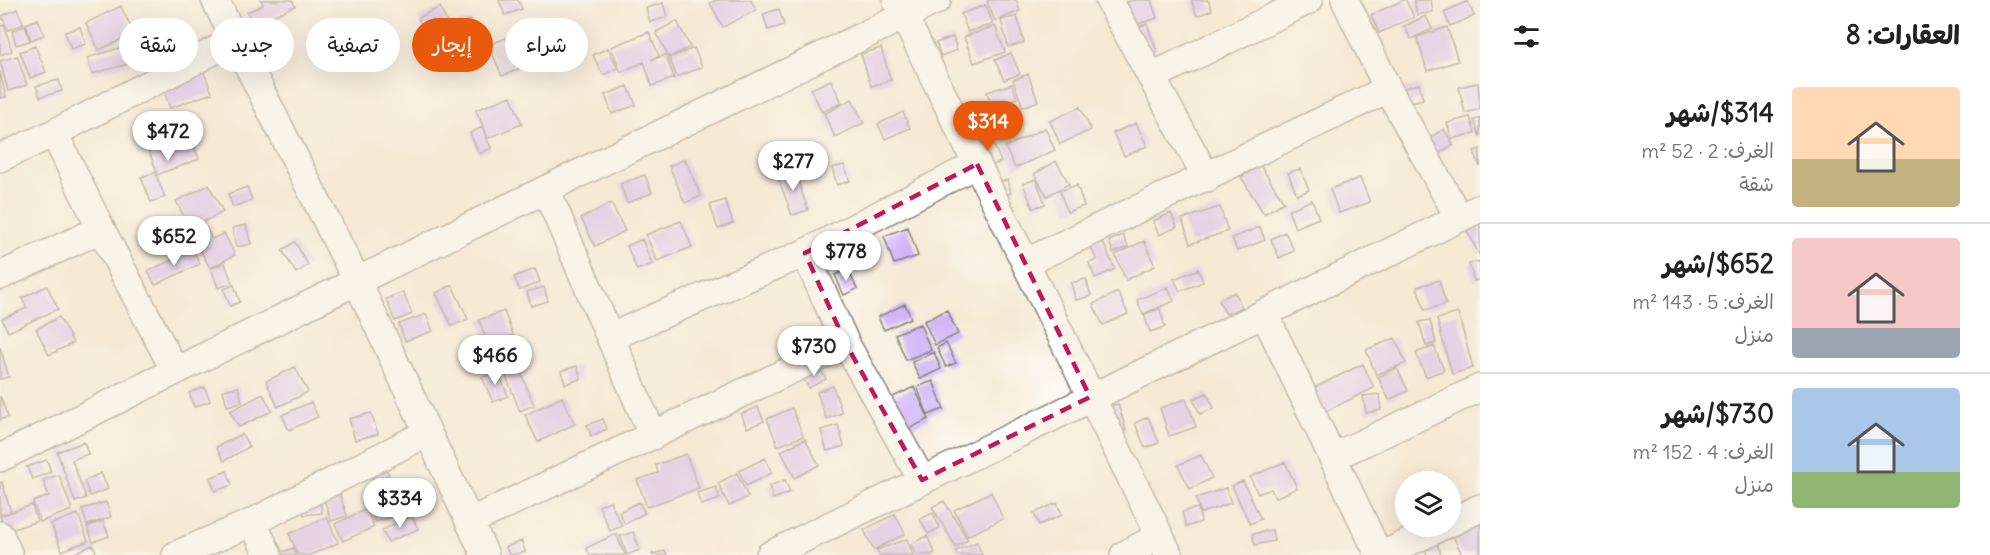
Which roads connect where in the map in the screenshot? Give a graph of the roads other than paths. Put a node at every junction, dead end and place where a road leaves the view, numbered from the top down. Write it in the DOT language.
graph roads {
  1 [pos="215,0"];
  2 [pos="938,0"];
  3 [pos="1109,0"];
  4 [pos="1309,0"];
  5 [pos="1345,0"];
  6 [pos="900,8"];
  7 [pos="224,18"];
  8 [pos="210,53"];
  9 [pos="251,72"];
  10 [pos="1151,77"];
  11 [pos="1388,89"];
  12 [pos="54,133"];
  13 [pos="0,158"];
  14 [pos="977,164"];
  15 [pos="1207,178"];
  16 [pos="546,190"];
  17 [pos="1470,213"];
  18 [pos="101,229"];
  19 [pos="805,253"];
  20 [pos="1025,263"];
  21 [pos="0,276"];
  22 [pos="357,281"];
  23 [pos="1264,313"];
  24 [pos="610,337"];
  25 [pos="846,344"];
  26 [pos="175,371"];
  27 [pos="1480,388"];
  28 [pos="1090,397"];
  29 [pos="427,433"];
  30 [pos="653,436"];
  31 [pos="1333,457"];
  32 [pos="0,458"];
  33 [pos="922,480"];
  34 [pos="1480,508"];
  35 [pos="1461,518"];
  36 [pos="254,522"];
  37 [pos="469,522"];
  38 [pos="0,535"];
  39 [pos="1419,537"];
  40 [pos="1165,546"];
  41 [pos="9,555"];
  42 [pos="176,555"];
  43 [pos="268,555"];
  44 [pos="484,555"];
  45 [pos="770,555"];
  46 [pos="1124,555"];
  47 [pos="1381,555"];
  1 -- 7 [label="street"];
  2 -- 6 [label="street"];
  3 -- 10 [label="street"];
  4 -- 10 [label="street"];
  5 -- 11 [label="street"];
  6 -- 14 [label="street"];
  6 -- 16 [label="street"];
  8 -- 12 [label="street"];
  9 -- 22 [label="street"];
  10 -- 15 [label="street"];
  11 -- 15 [label="street"];
  11 -- 17 [label="street"];
  12 -- 13 [label="street"];
  12 -- 18 [label="street"];
  14 -- 19 [label="street"];
  14 -- 20 [label="street"];
  15 -- 20 [label="street"];
  16 -- 22 [label="street"];
  16 -- 24 [label="street"];
  17 -- 23 [label="street"];
  18 -- 21 [label="street"];
  18 -- 26 [label="street"];
  19 -- 24 [label="street"];
  19 -- 25 [label="street"];
  20 -- 28 [label="street"];
  22 -- 26 [label="street"];
  22 -- 29 [label="street"];
  23 -- 28 [label="street"];
  23 -- 31 [label="street"];
  24 -- 30 [label="street"];
  25 -- 30 [label="street"];
  25 -- 33 [label="street"];
  26 -- 32 [label="street"];
  27 -- 31 [label="street"];
  28 -- 33 [label="street"];
  28 -- 40 [label="street"];
  29 -- 36 [label="street"];
  29 -- 37 [label="street"];
  30 -- 37 [label="street"];
  31 -- 47 [label="street"];
  33 -- 45 [label="street"];
  34 -- 35 [label="street"];
  36 -- 42 [label="street"];
  36 -- 43 [label="street"];
  37 -- 44 [label="street"];
  38 -- 41 [label="street"];
  39 -- 47 [label="street"];
  40 -- 46 [label="street"];
}
